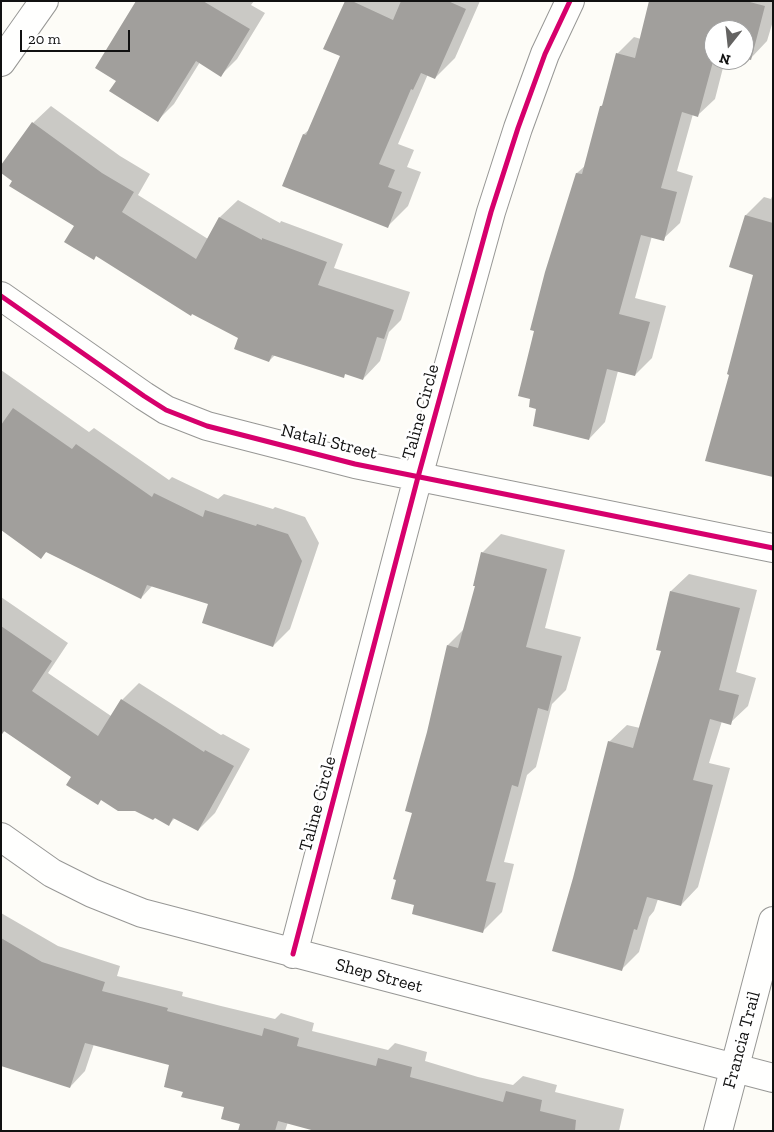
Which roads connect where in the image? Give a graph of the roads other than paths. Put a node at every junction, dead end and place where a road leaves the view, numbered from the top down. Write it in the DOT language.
graph roads {
  1 [pos="44,1"];
  2 [pos="570,1"];
  3 [pos="1,62"];
  4 [pos="1,296"];
  5 [pos="418,477"];
  6 [pos="773,548"];
  7 [pos="1,837"];
  8 [pos="773,920"];
  9 [pos="293,954"];
  10 [pos="735,1068"];
  11 [pos="773,1078"];
  12 [pos="718,1131"];
  1 -- 3 [label="street"];
  2 -- 5 [label="street, Taline Circle"];
  4 -- 5 [label="street, Natali Street"];
  5 -- 6 [label="street, Natali Street"];
  5 -- 9 [label="street, Taline Circle"];
  7 -- 9 [label="street, Shep Street"];
  8 -- 10 [label="street, Francia Trail"];
  9 -- 10 [label="street, Shep Street"];
  10 -- 11 [label="street, Shep Street"];
  10 -- 12 [label="street, Francia Trail"];
}
